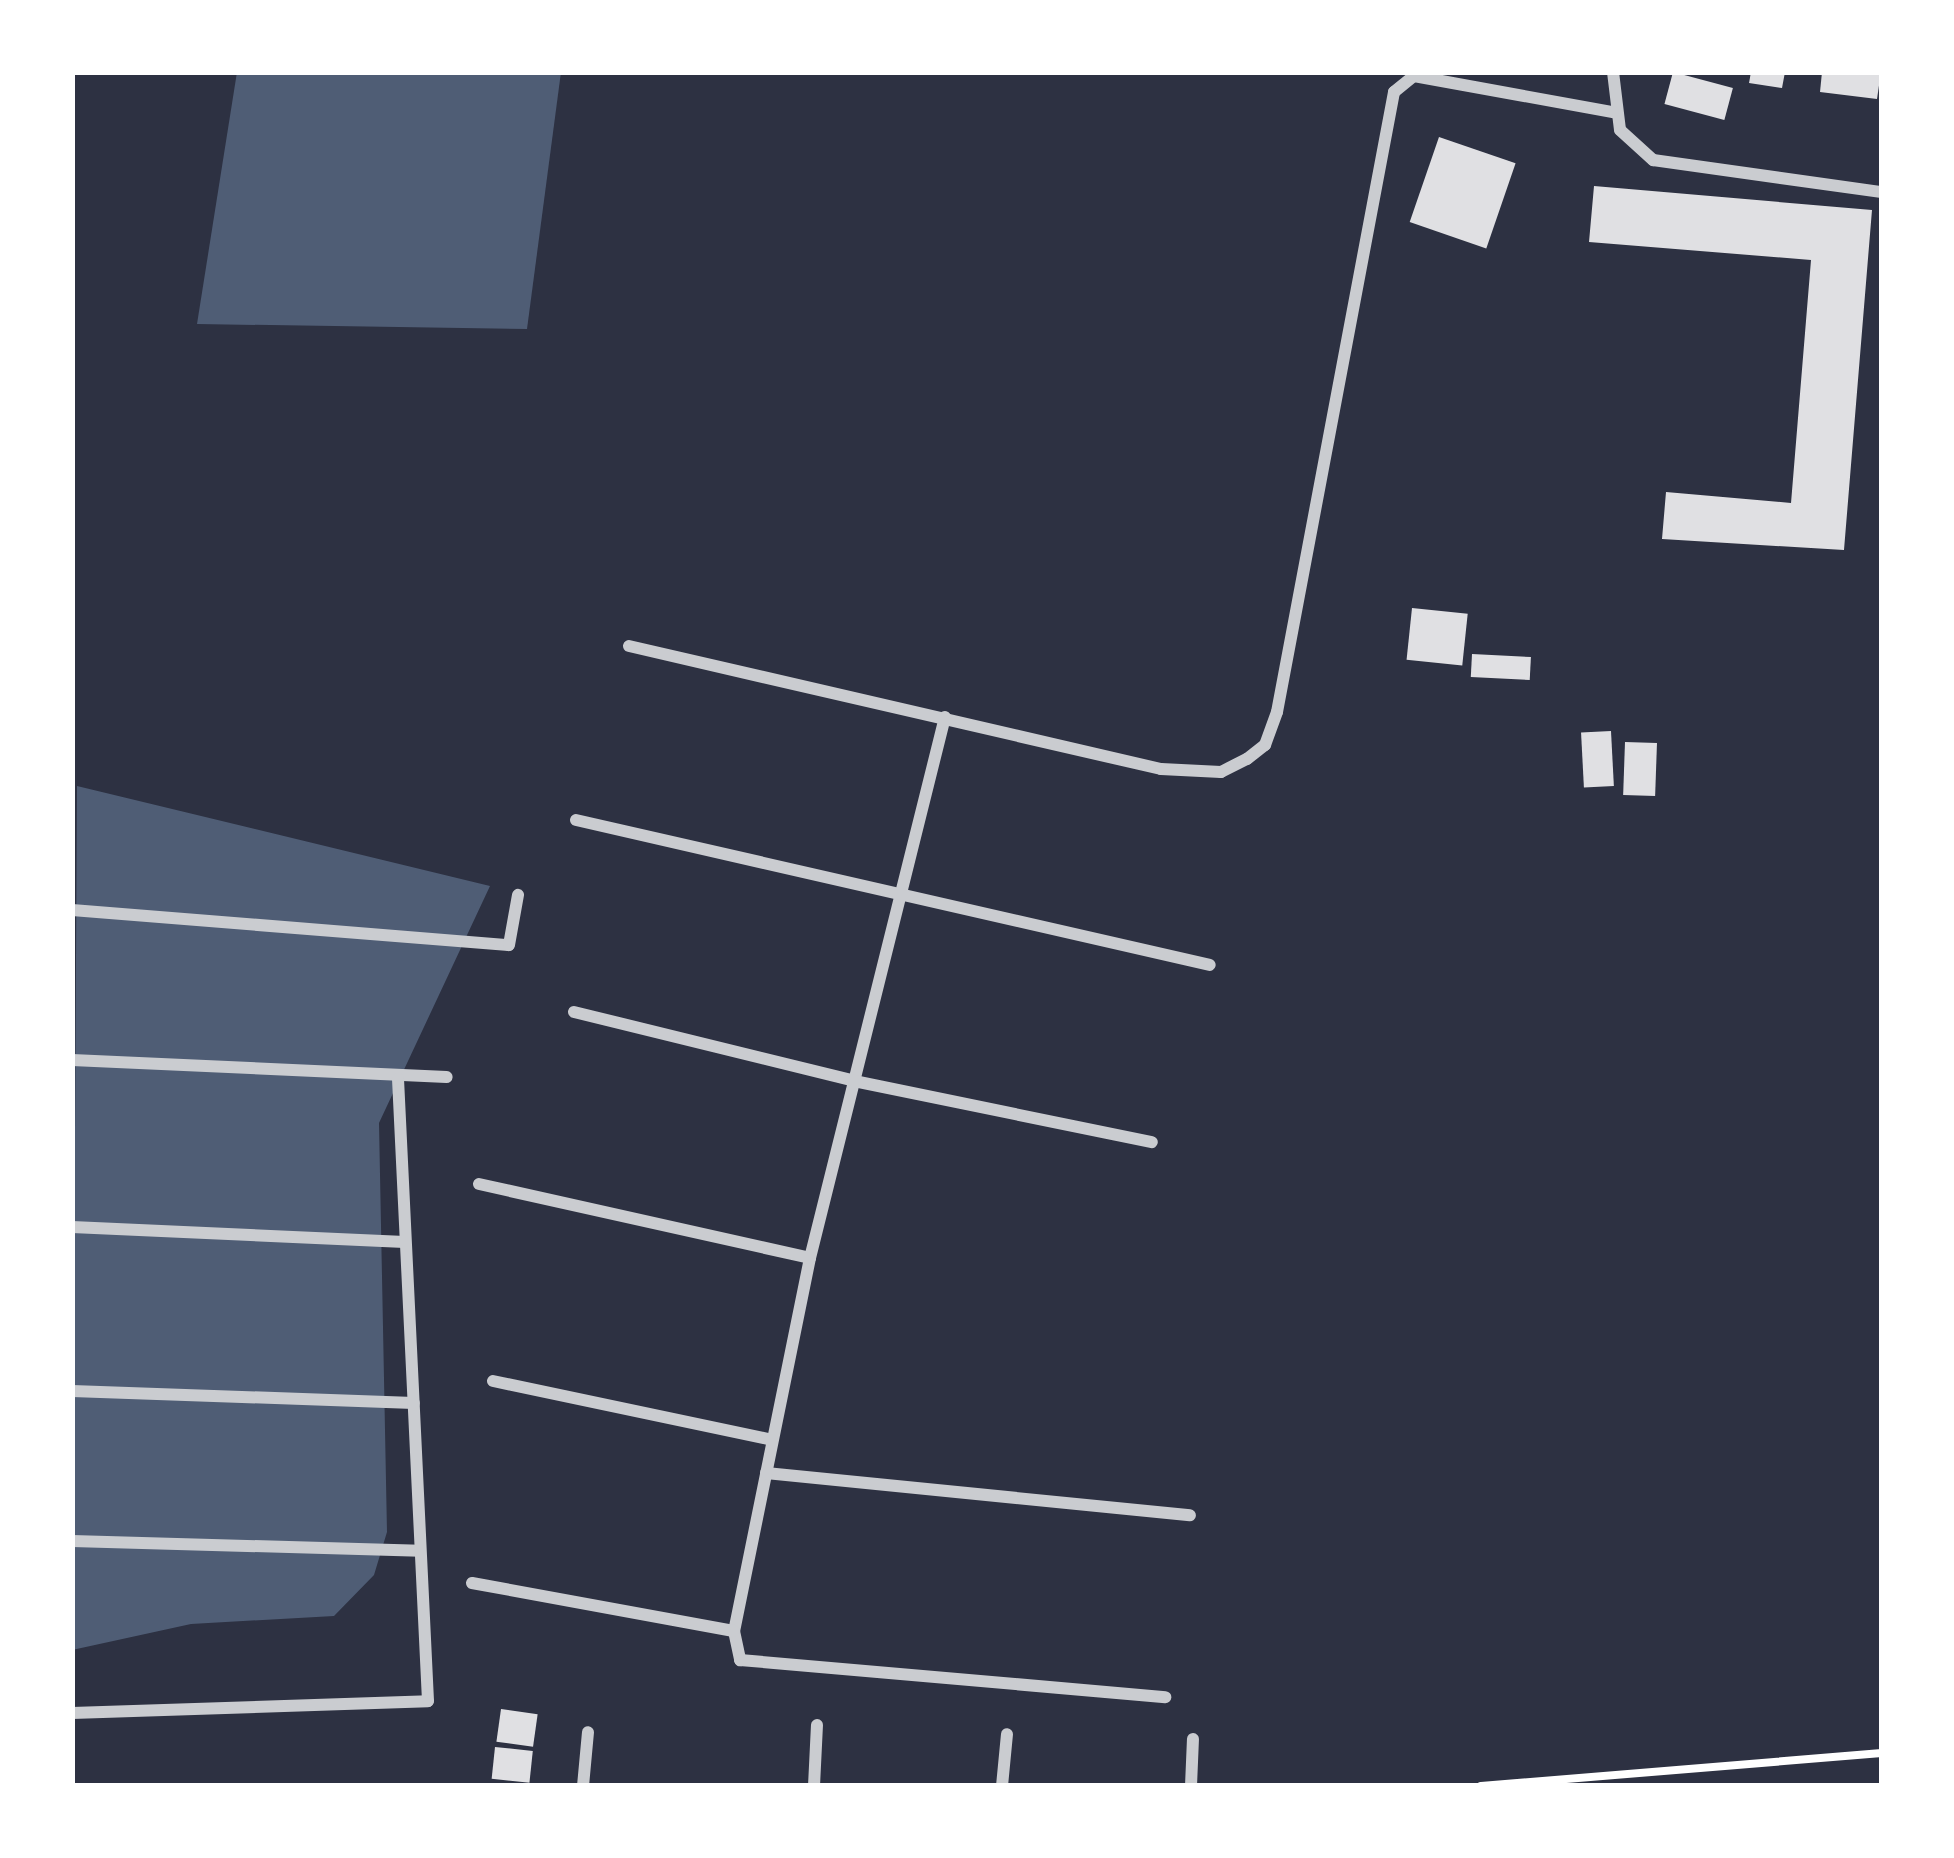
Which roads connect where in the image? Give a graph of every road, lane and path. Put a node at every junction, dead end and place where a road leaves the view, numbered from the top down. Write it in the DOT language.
graph roads {
  1 [pos="1613,72"];
  2 [pos="1613,112"];
  3 [pos="1882,192"];
  4 [pos="629,646"];
  5 [pos="945,717"];
  6 [pos="576,820"];
  7 [pos="518,895"];
  8 [pos="902,898"];
  9 [pos="72,910"];
  10 [pos="1210,965"];
  11 [pos="574,1012"];
  12 [pos="72,1060"];
  13 [pos="447,1077"];
  14 [pos="398,1079"];
  15 [pos="854,1082"];
  16 [pos="1152,1142"];
  17 [pos="479,1184"];
  18 [pos="72,1227"];
  19 [pos="405,1242"];
  20 [pos="810,1258"];
  21 [pos="493,1382"];
  22 [pos="72,1391"];
  23 [pos="413,1403"];
  24 [pos="772,1440"];
  25 [pos="766,1473"];
  26 [pos="1190,1515"];
  27 [pos="72,1540"];
  28 [pos="420,1551"];
  29 [pos="472,1583"];
  30 [pos="734,1631"];
  31 [pos="1166,1696"];
  32 [pos="72,1713"];
  33 [pos="817,1725"];
  34 [pos="588,1732"];
  35 [pos="1007,1734"];
  36 [pos="1193,1739"];
  37 [pos="1882,1753"];
  38 [pos="583,1786"];
  39 [pos="814,1786"];
  40 [pos="1003,1786"];
  41 [pos="1191,1786"];
  42 [pos="1480,1786"];
  1 -- 2 [label="street"];
  2 -- 3 [label="street"];
  2 -- 5 [label="street"];
  4 -- 5 [label="street"];
  5 -- 8 [label="street"];
  6 -- 8 [label="street"];
  7 -- 9 [label="street"];
  8 -- 10 [label="street"];
  8 -- 15 [label="street"];
  11 -- 15 [label="street"];
  12 -- 14 [label="street"];
  13 -- 14 [label="street"];
  14 -- 19 [label="street"];
  15 -- 16 [label="street"];
  15 -- 20 [label="street"];
  17 -- 20 [label="street"];
  18 -- 19 [label="street"];
  19 -- 23 [label="street"];
  20 -- 24 [label="street"];
  21 -- 24 [label="street"];
  22 -- 23 [label="street"];
  23 -- 28 [label="street"];
  24 -- 25 [label="street"];
  25 -- 26 [label="street"];
  25 -- 30 [label="street"];
  27 -- 28 [label="street"];
  28 -- 32 [label="street"];
  29 -- 30 [label="street"];
  30 -- 31 [label="street"];
  33 -- 39 [label="street"];
  34 -- 38 [label="street"];
  35 -- 40 [label="street"];
  36 -- 41 [label="street"];
  37 -- 42 [label="path"];
}
